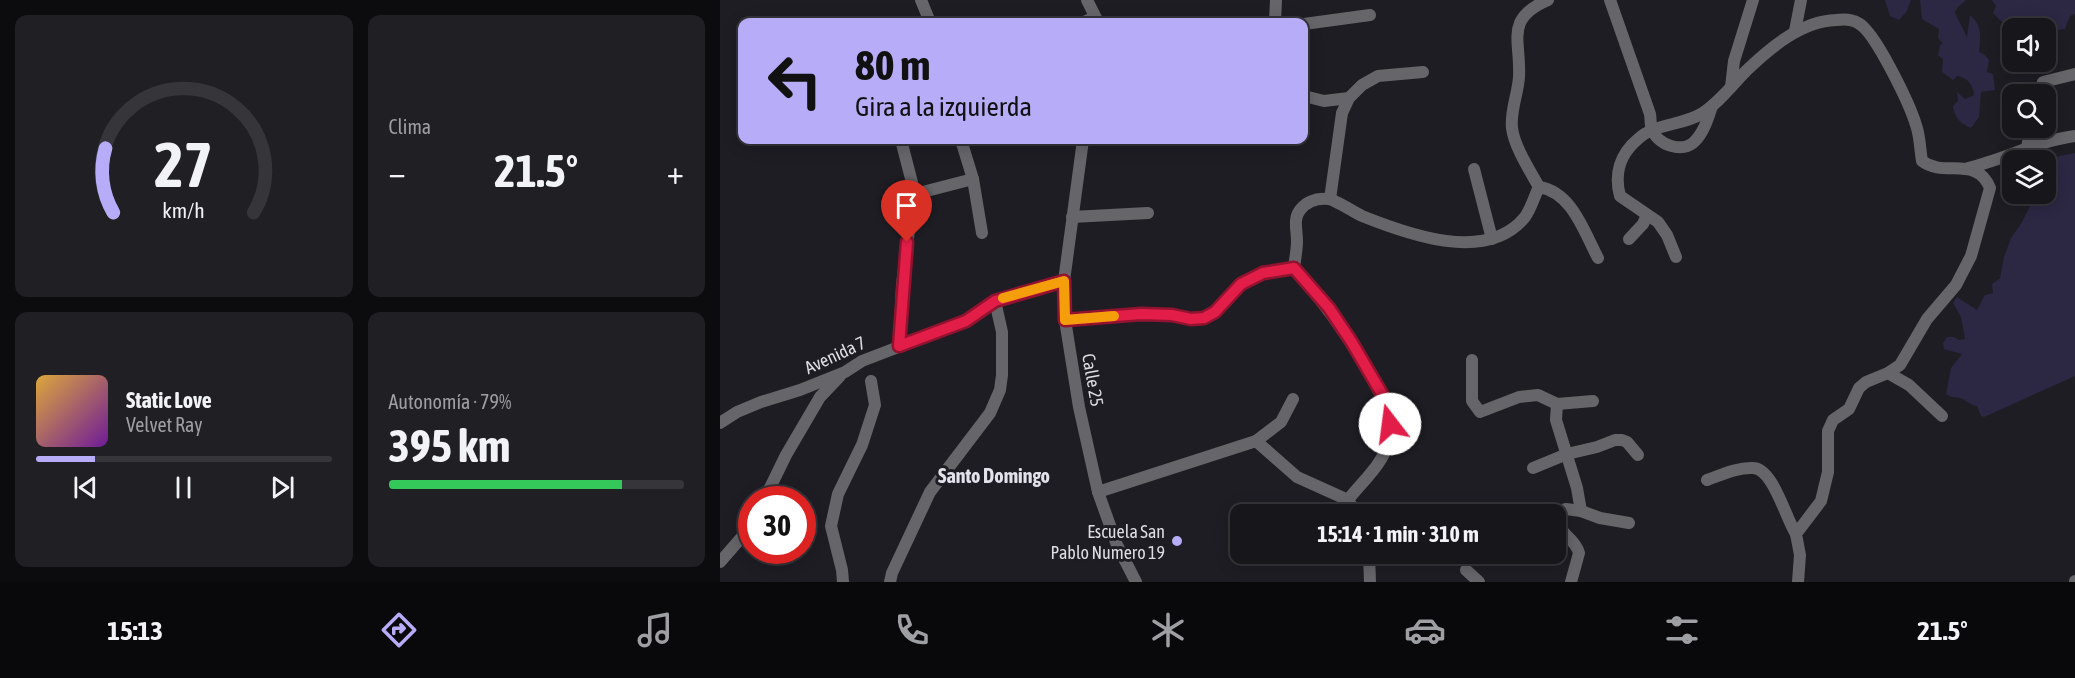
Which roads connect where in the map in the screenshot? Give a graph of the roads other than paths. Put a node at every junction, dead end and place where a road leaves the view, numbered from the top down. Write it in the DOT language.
graph roads {
  1 [pos="921,0"];
  2 [pos="1087,0"];
  3 [pos="1276,0"];
  4 [pos="1548,0"];
  5 [pos="1610,0"];
  6 [pos="1753,0"];
  7 [pos="1801,0"];
  8 [pos="1370,15"];
  9 [pos="928,18"];
  10 [pos="1091,18"];
  11 [pos="1275,18"];
  12 [pos="1308,23"];
  13 [pos="1796,31"];
  14 [pos="1424,72"];
  15 [pos="2075,74"];
  16 [pos="2042,84"];
  17 [pos="1731,87"];
  18 [pos="1308,97"];
  19 [pos="1349,98"];
  20 [pos="1712,106"];
  21 [pos="1652,129"];
  22 [pos="2075,136"];
  23 [pos="2029,138"];
  24 [pos="902,144"];
  25 [pos="962,144"];
  26 [pos="1082,144"];
  27 [pos="2027,149"];
  28 [pos="1968,168"];
  29 [pos="1474,169"];
  30 [pos="973,179"];
  31 [pos="1539,188"];
  32 [pos="915,194"];
  33 [pos="1330,199"];
  34 [pos="1148,213"];
  35 [pos="1647,215"];
  36 [pos="1072,217"];
  37 [pos="982,233"];
  38 [pos="1492,239"];
  39 [pos="1629,239"];
  40 [pos="1676,257"];
  41 [pos="1598,258"];
  42 [pos="1294,268"];
  43 [pos="1064,281"];
  44 [pos="995,301"];
  45 [pos="1065,320"];
  46 [pos="899,346"];
  47 [pos="1472,360"];
  48 [pos="845,372"];
  49 [pos="1888,373"];
  50 [pos="871,381"];
  51 [pos="1293,399"];
  52 [pos="1593,401"];
  53 [pos="1557,404"];
  54 [pos="1942,416"];
  55 [pos="720,423"];
  56 [pos="1256,441"];
  57 [pos="1567,454"];
  58 [pos="1638,455"];
  59 [pos="1533,468"];
  60 [pos="1707,480"];
  61 [pos="771,486"];
  62 [pos="1098,492"];
  63 [pos="1348,500"];
  64 [pos="1351,504"];
  65 [pos="1581,511"];
  66 [pos="1629,523"];
  67 [pos="1796,534"];
  68 [pos="738,541"];
  69 [pos="720,562"];
  70 [pos="1369,564"];
  71 [pos="1466,570"];
  72 [pos="843,582"];
  73 [pos="890,582"];
  74 [pos="1136,582"];
  75 [pos="1370,582"];
  76 [pos="1479,582"];
  77 [pos="1571,582"];
  78 [pos="1798,582"];
  1 -- 9 [label="street"];
  2 -- 10 [label="street"];
  3 -- 11 [label="street"];
  4 -- 31 [label="street"];
  5 -- 21 [label="street"];
  6 -- 17 [label="street"];
  7 -- 13 [label="street"];
  8 -- 12 [label="street"];
  13 -- 17 [label="street"];
  13 -- 28 [label="street"];
  14 -- 19 [label="street"];
  15 -- 16 [label="street"];
  17 -- 20 [label="street"];
  18 -- 19 [label="street"];
  19 -- 33 [label="street"];
  20 -- 21 [label="street"];
  20 -- 21 [label="street"];
  21 -- 35 [label="street"];
  22 -- 27 [label="street"];
  23 -- 27 [label="street"];
  24 -- 32 [label="street"];
  25 -- 30 [label="street"];
  26 -- 36 [label="street, Calle 25"];
  27 -- 28 [label="street"];
  28 -- 49 [label="street"];
  29 -- 38 [label="street"];
  30 -- 32 [label="street"];
  30 -- 37 [label="street"];
  31 -- 38 [label="street"];
  31 -- 41 [label="street"];
  32 -- 46 [label="street"];
  33 -- 38 [label="street"];
  33 -- 42 [label="street"];
  34 -- 36 [label="street"];
  35 -- 39 [label="street"];
  35 -- 40 [label="street"];
  36 -- 43 [label="street, Calle 25"];
  42 -- 45 [label="street"];
  42 -- 63 [label="street"];
  43 -- 44 [label="street, Avenida 7"];
  43 -- 45 [label="street, Calle 25"];
  44 -- 46 [label="street, Avenida 7"];
  44 -- 73 [label="street"];
  45 -- 62 [label="street, Calle 25"];
  46 -- 48 [label="street, Avenida 7"];
  47 -- 53 [label="street"];
  48 -- 55 [label="street, Avenida 7"];
  48 -- 61 [label="street"];
  49 -- 54 [label="street"];
  49 -- 67 [label="street"];
  50 -- 72 [label="street"];
  51 -- 56 [label="street"];
  52 -- 53 [label="street"];
  53 -- 57 [label="street"];
  56 -- 62 [label="street"];
  56 -- 63 [label="street"];
  57 -- 58 [label="street"];
  57 -- 59 [label="street"];
  57 -- 65 [label="street"];
  60 -- 67 [label="street"];
  62 -- 74 [label="street, Calle 25"];
  63 -- 64 [label="street"];
  65 -- 66 [label="street"];
  65 -- 77 [label="street"];
  67 -- 78 [label="street"];
  68 -- 69 [label="street"];
  70 -- 75 [label="street"];
  71 -- 76 [label="street"];
}
